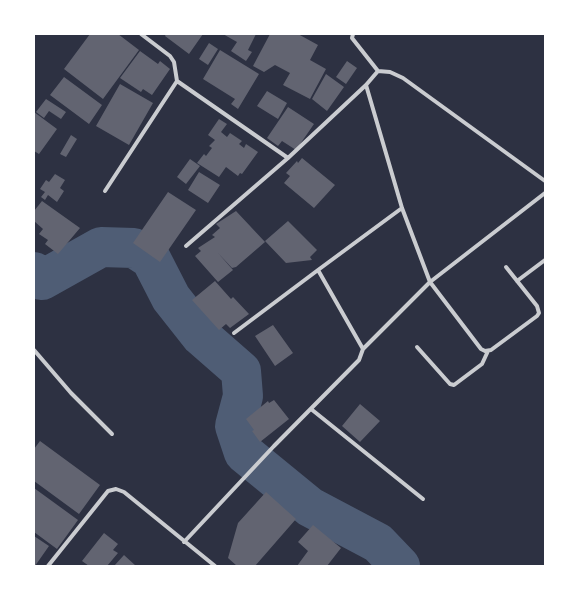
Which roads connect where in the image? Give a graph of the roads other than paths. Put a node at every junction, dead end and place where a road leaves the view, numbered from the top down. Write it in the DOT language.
graph roads {
  1 [pos="141,34"];
  2 [pos="353,34"];
  3 [pos="378,71"];
  4 [pos="176,81"];
  5 [pos="366,85"];
  6 [pos="288,158"];
  7 [pos="545,181"];
  8 [pos="105,190"];
  9 [pos="545,193"];
  10 [pos="402,208"];
  11 [pos="186,246"];
  12 [pos="545,260"];
  13 [pos="506,267"];
  14 [pos="318,270"];
  15 [pos="517,281"];
  16 [pos="430,282"];
  17 [pos="234,333"];
  18 [pos="416,347"];
  19 [pos="363,349"];
  20 [pos="34,350"];
  21 [pos="488,351"];
  22 [pos="311,409"];
  23 [pos="112,434"];
  24 [pos="423,498"];
  25 [pos="184,542"];
  26 [pos="48,566"];
  27 [pos="215,566"];
  1 -- 4 [label="street"];
  2 -- 3 [label="street"];
  3 -- 5 [label="street"];
  3 -- 7 [label="street"];
  4 -- 6 [label="street"];
  4 -- 8 [label="street"];
  5 -- 6 [label="street"];
  5 -- 10 [label="street"];
  6 -- 11 [label="street"];
  9 -- 16 [label="street"];
  10 -- 14 [label="street"];
  10 -- 16 [label="street"];
  12 -- 15 [label="street"];
  13 -- 15 [label="street"];
  14 -- 17 [label="street"];
  14 -- 19 [label="street"];
  15 -- 21 [label="street"];
  16 -- 19 [label="street"];
  16 -- 21 [label="street"];
  18 -- 21 [label="street"];
  19 -- 22 [label="street"];
  20 -- 23 [label="street"];
  22 -- 24 [label="street"];
  22 -- 25 [label="street"];
  25 -- 26 [label="street"];
  25 -- 27 [label="street"];
}
